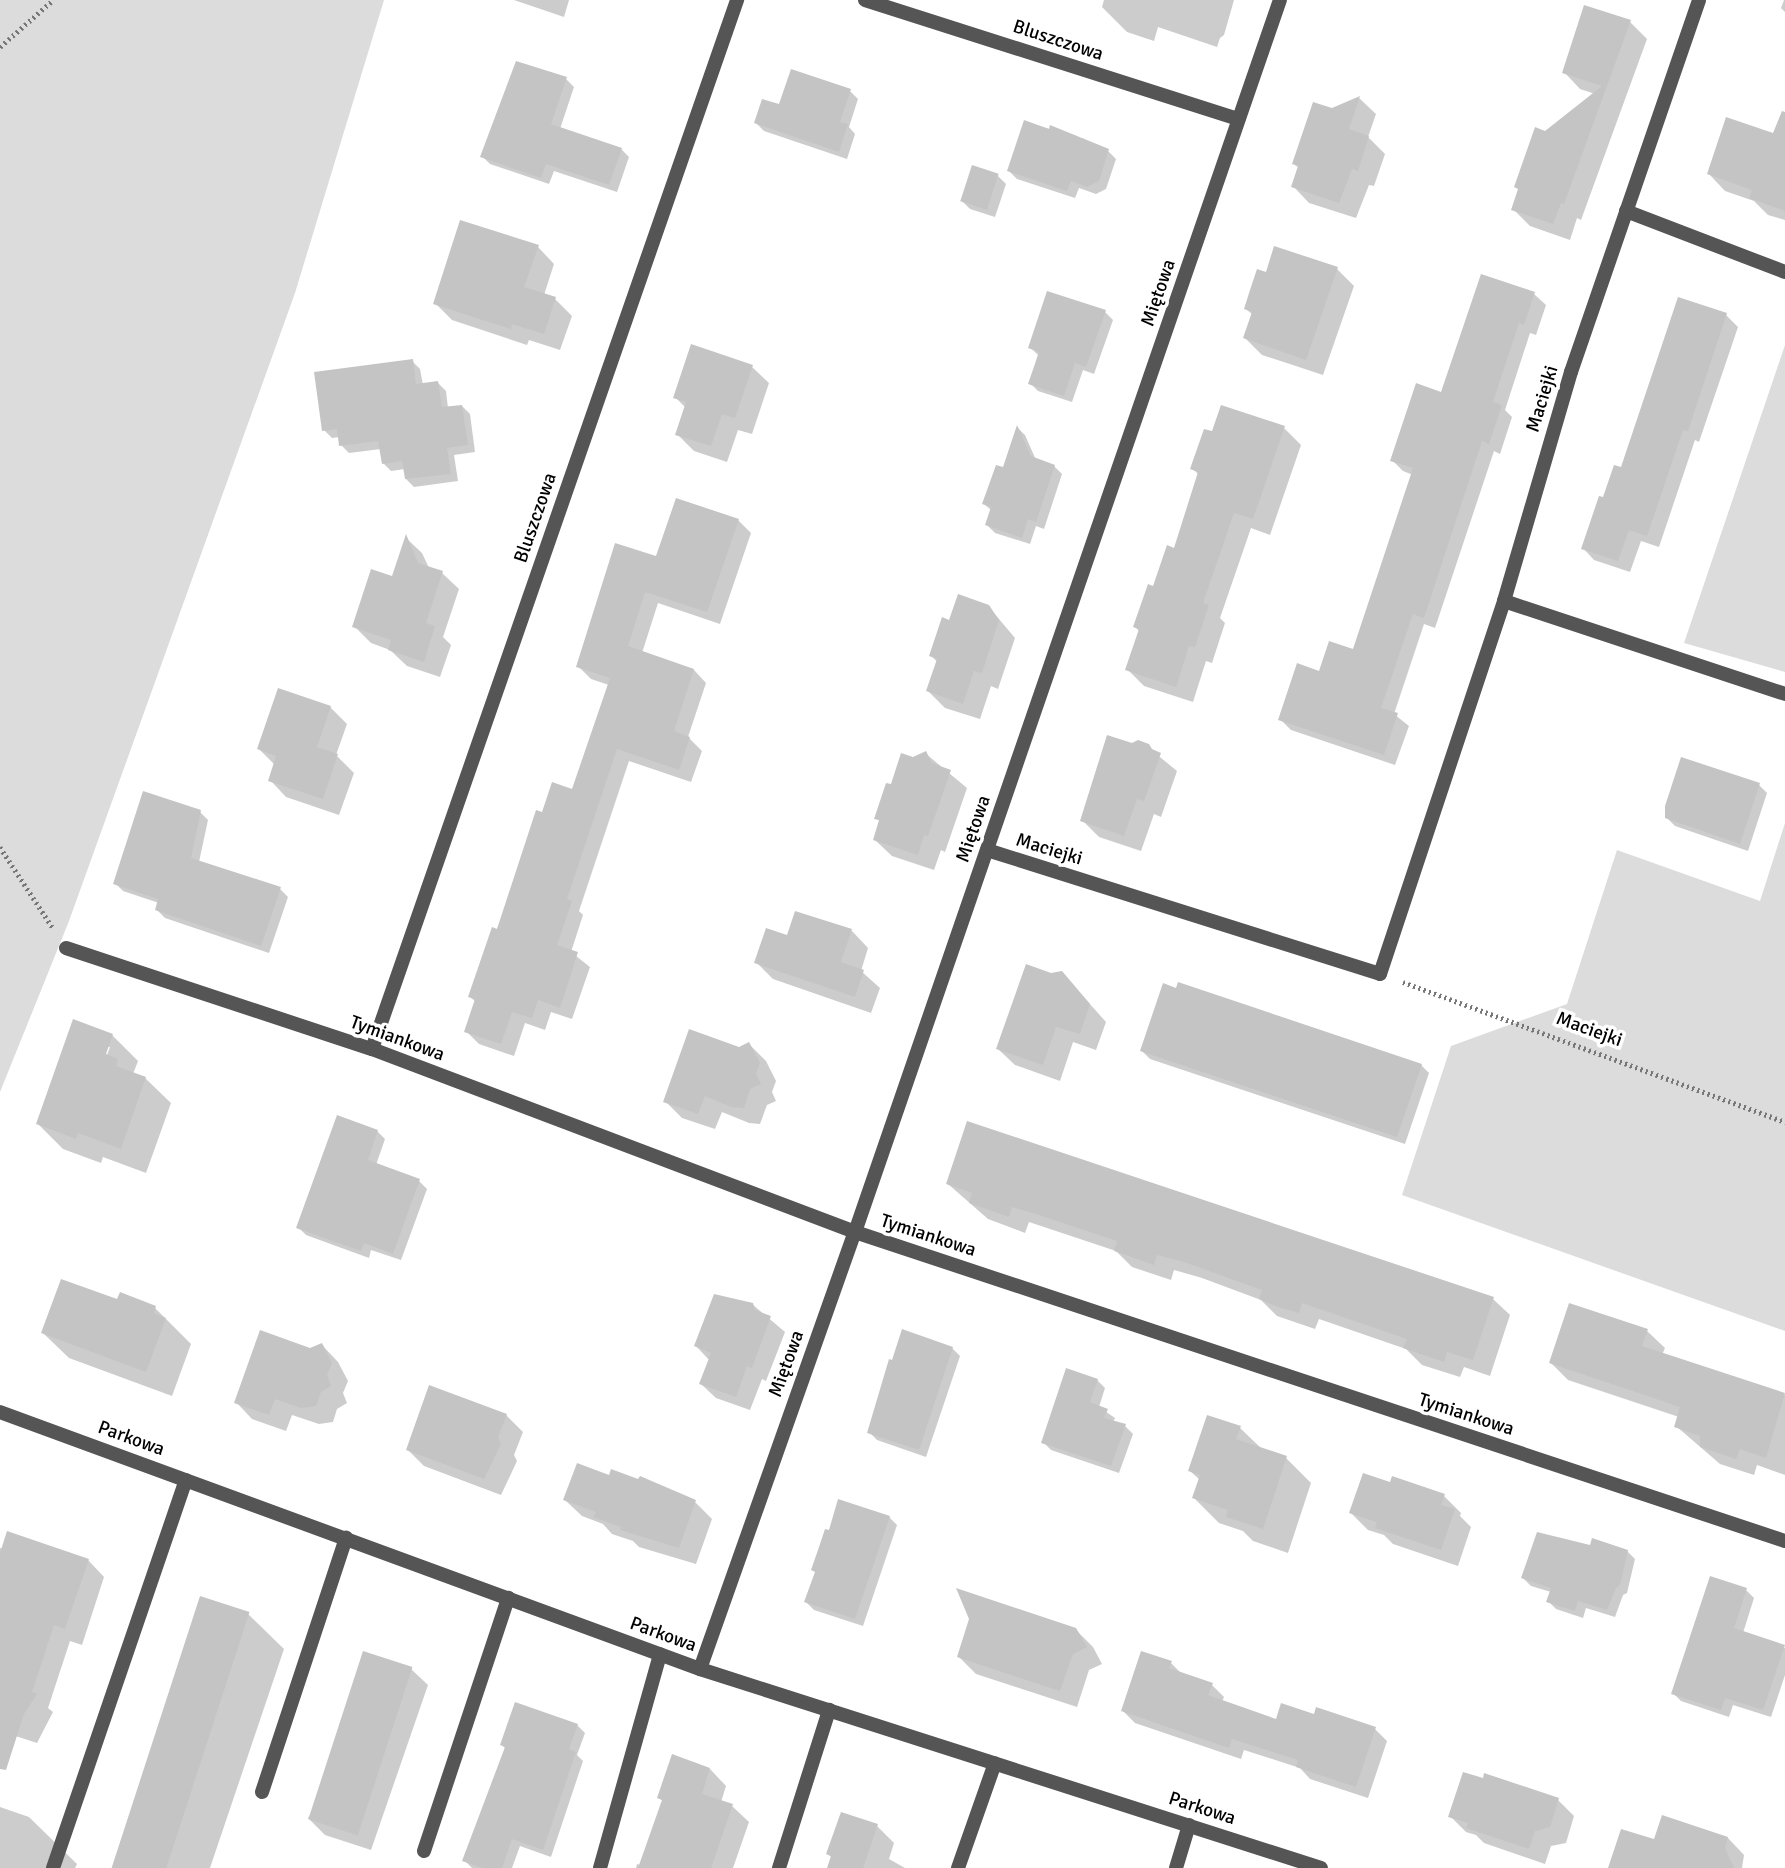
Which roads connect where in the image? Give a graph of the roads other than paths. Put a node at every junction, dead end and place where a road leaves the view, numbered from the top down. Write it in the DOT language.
graph roads {
  1 [pos="737,0"];
  2 [pos="866,0"];
  3 [pos="1280,0"];
  4 [pos="1699,0"];
  5 [pos="1239,119"];
  6 [pos="1626,211"];
  7 [pos="1785,272"];
  8 [pos="1504,601"];
  9 [pos="1785,694"];
  10 [pos="986,850"];
  11 [pos="66,948"];
  12 [pos="372,1049"];
  13 [pos="855,1231"];
  14 [pos="4,1414"];
  15 [pos="186,1480"];
  16 [pos="346,1538"];
  17 [pos="1785,1541"];
  18 [pos="508,1598"];
  19 [pos="660,1654"];
  20 [pos="700,1668"];
  21 [pos="829,1710"];
  22 [pos="995,1763"];
  23 [pos="262,1792"];
  24 [pos="1189,1825"];
  25 [pos="424,1851"];
  26 [pos="53,1868"];
  27 [pos="600,1868"];
  28 [pos="779,1868"];
  29 [pos="958,1868"];
  30 [pos="1176,1868"];
  31 [pos="1321,1868"];
  1 -- 12 [label="street, Bluszczowa"];
  2 -- 5 [label="street, Bluszczowa"];
  3 -- 5 [label="street, Miętowa"];
  4 -- 6 [label="street, Maciejki"];
  5 -- 10 [label="street, Miętowa"];
  6 -- 7 [label="street"];
  6 -- 8 [label="street, Maciejki"];
  8 -- 9 [label="street"];
  8 -- 10 [label="street, Maciejki"];
  10 -- 13 [label="street, Miętowa"];
  11 -- 12 [label="street, Tymiankowa"];
  12 -- 13 [label="street, Tymiankowa"];
  13 -- 17 [label="street, Tymiankowa"];
  13 -- 20 [label="street, Miętowa"];
  14 -- 15 [label="street, Parkowa"];
  15 -- 16 [label="street, Parkowa"];
  15 -- 26 [label="street"];
  16 -- 18 [label="street, Parkowa"];
  16 -- 23 [label="street"];
  18 -- 19 [label="street, Parkowa"];
  18 -- 25 [label="street"];
  19 -- 20 [label="street, Parkowa"];
  19 -- 27 [label="street"];
  20 -- 21 [label="street, Parkowa"];
  21 -- 22 [label="street, Parkowa"];
  21 -- 28 [label="street"];
  22 -- 24 [label="street, Parkowa"];
  22 -- 29 [label="street"];
  24 -- 30 [label="street"];
  24 -- 31 [label="street, Parkowa"];
}
